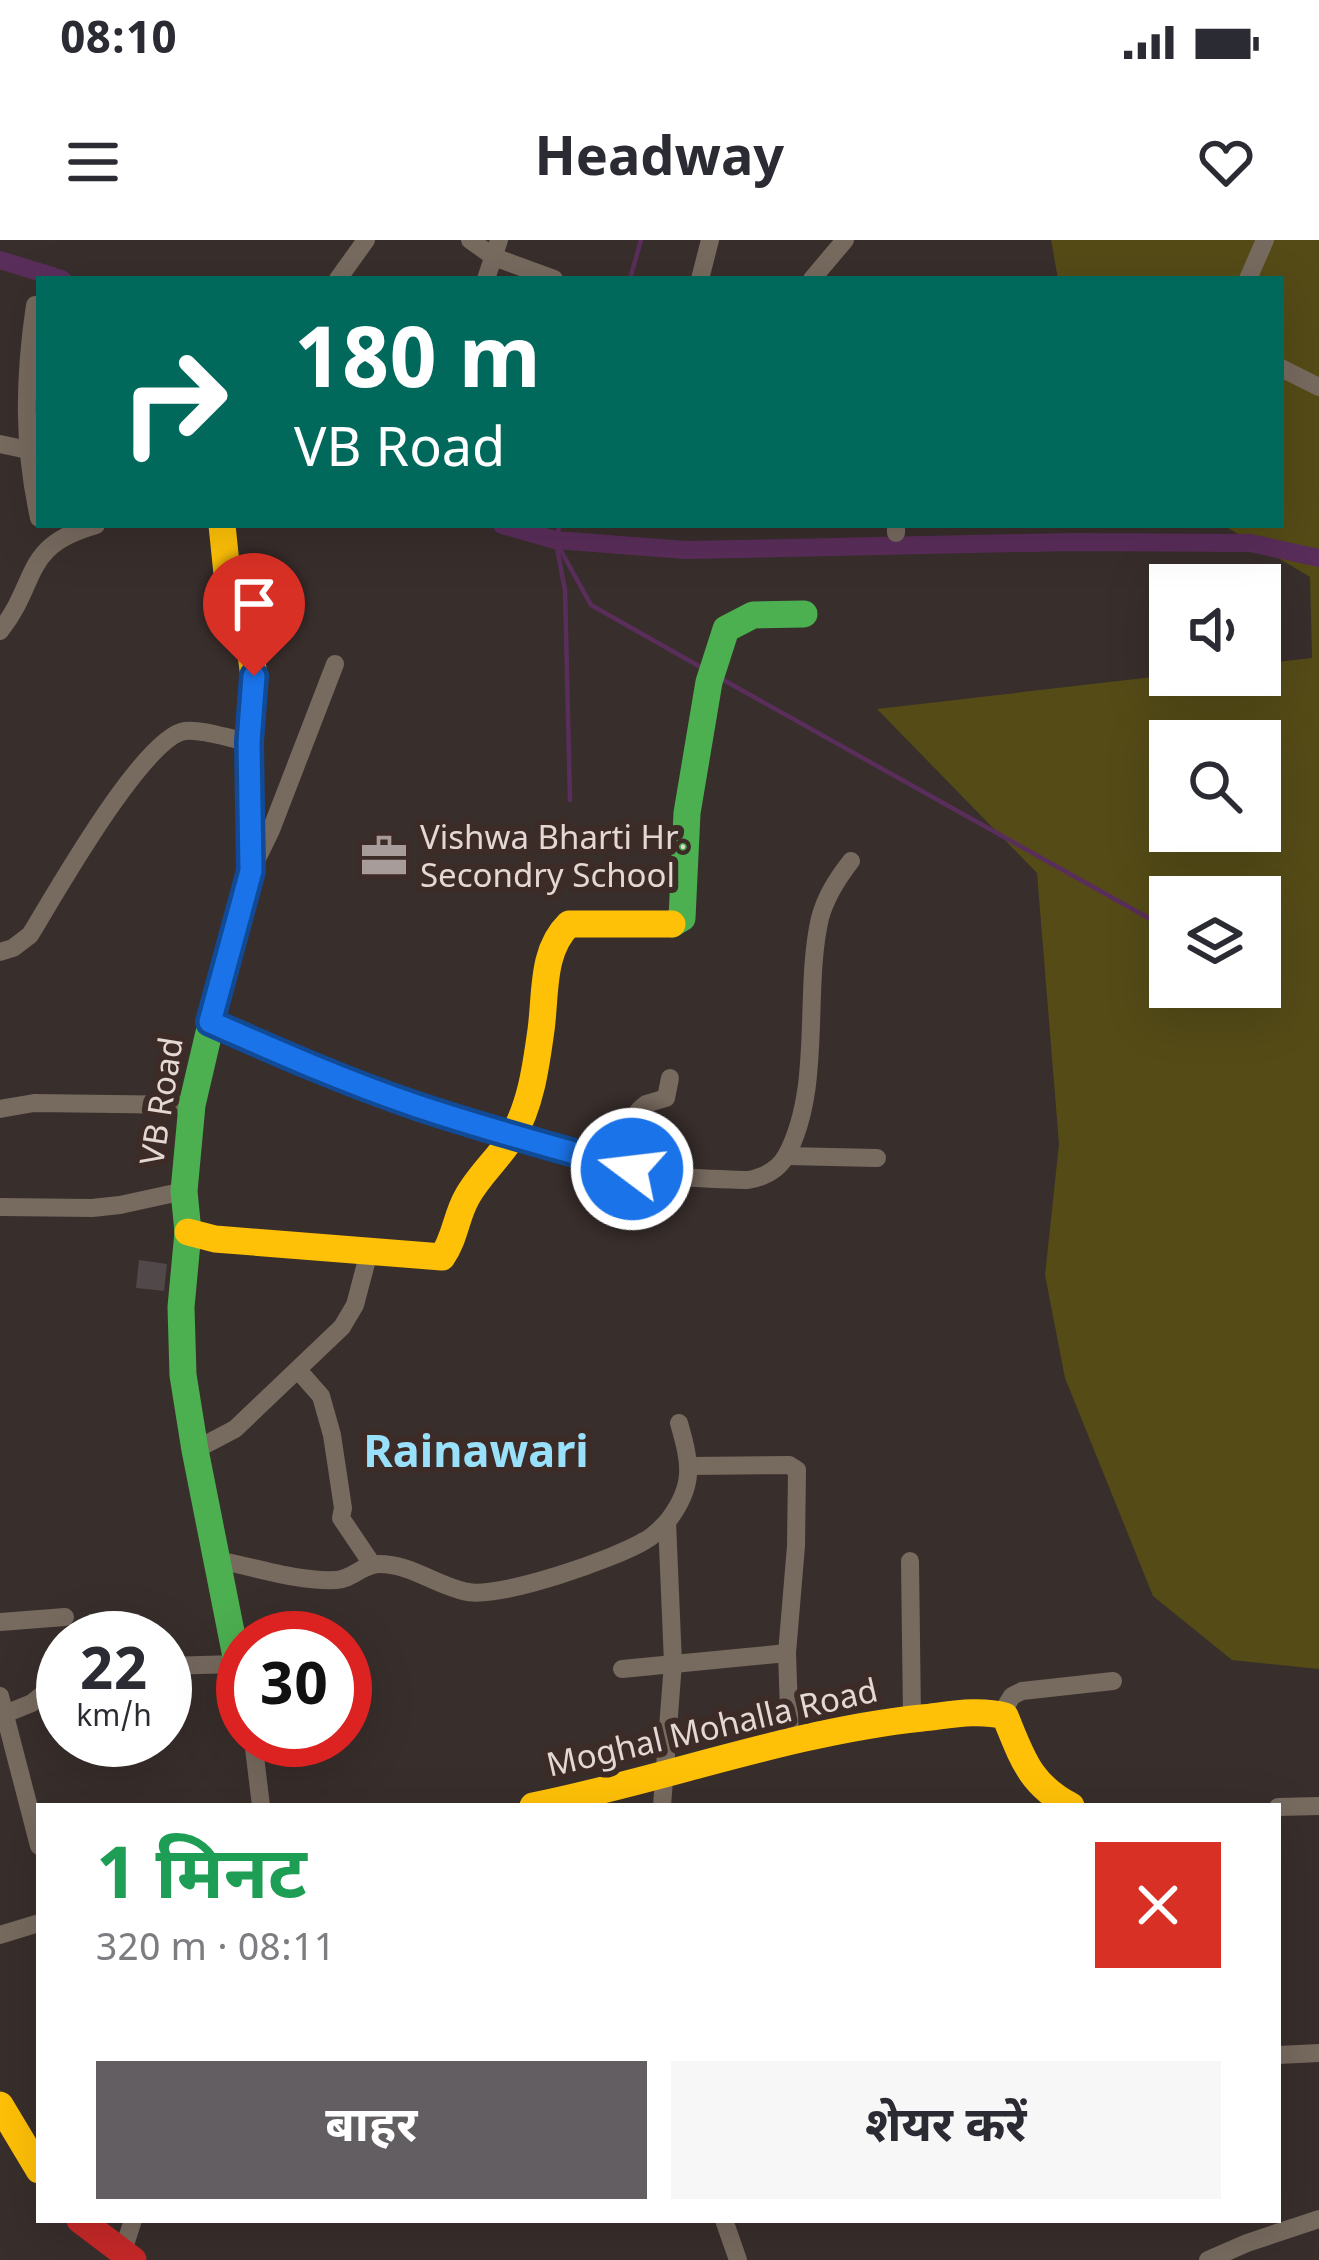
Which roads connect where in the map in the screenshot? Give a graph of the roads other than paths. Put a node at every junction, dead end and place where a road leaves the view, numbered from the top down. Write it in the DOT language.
graph roads {
  1 [pos="366,240"];
  2 [pos="470,240"];
  3 [pos="710,240"];
  4 [pos="845,240"];
  5 [pos="1265,240"];
  6 [pos="496,248"];
  7 [pos="340,276"];
  8 [pos="548,276"];
  9 [pos="701,276"];
  10 [pos="815,276"];
  11 [pos="1250,276"];
  12 [pos="35,305"];
  13 [pos="1284,370"];
  14 [pos="1319,387"];
  15 [pos="0,445"];
  16 [pos="28,450"];
  17 [pos="36,498"];
  18 [pos="41,528"];
  19 [pos="88,528"];
  20 [pos="222,528"];
  21 [pos="46,548"];
  22 [pos="804,614"];
  23 [pos="0,631"];
  24 [pos="335,664"];
  25 [pos="249,742"];
  26 [pos="851,861"];
  27 [pos="251,871"];
  28 [pos="0,952"];
  29 [pos="210,1022"];
  30 [pos="670,1078"];
  31 [pos="192,1105"];
  32 [pos="0,1109"];
  33 [pos="513,1136"];
  34 [pos="786,1156"];
  35 [pos="877,1159"];
  36 [pos="632,1169"];
  37 [pos="184,1191"];
  38 [pos="0,1207"];
  39 [pos="188,1232"];
  40 [pos="369,1252"];
  41 [pos="298,1370"];
  42 [pos="679,1424"];
  43 [pos="195,1450"];
  44 [pos="690,1466"];
  45 [pos="668,1522"];
  46 [pos="217,1560"];
  47 [pos="910,1561"];
  48 [pos="372,1564"];
  49 [pos="227,1611"];
  50 [pos="36,1619"];
  51 [pos="0,1622"];
  52 [pos="787,1653"];
  53 [pos="673,1663"];
  54 [pos="622,1669"];
  55 [pos="1113,1682"];
  56 [pos="36,1700"];
  57 [pos="2,1709"];
  58 [pos="1001,1714"];
  59 [pos="912,1718"];
  60 [pos="790,1741"];
  61 [pos="256,1767"];
  62 [pos="663,1775"];
  63 [pos="261,1803"];
  64 [pos="551,1803"];
  65 [pos="662,1803"];
  66 [pos="1065,1803"];
  67 [pos="1319,1805"];
  68 [pos="1281,1807"];
  69 [pos="36,1835"];
  70 [pos="36,1924"];
  71 [pos="0,1935"];
  72 [pos="1319,2053"];
  73 [pos="1281,2055"];
  74 [pos="0,2104"];
  75 [pos="36,2165"];
  76 [pos="1319,2219"];
  77 [pos="84,2223"];
  78 [pos="133,2223"];
  79 [pos="725,2223"];
  80 [pos="125,2258"];
  81 [pos="738,2260"];
  82 [pos="1208,2260"];
  1 -- 7 [label="street"];
  2 -- 6 [label="street"];
  3 -- 9 [label="street"];
  4 -- 10 [label="street"];
  5 -- 11 [label="street"];
  6 -- 8 [label="street"];
  12 -- 16 [label="street"];
  13 -- 14 [label="street"];
  15 -- 16 [label="street"];
  16 -- 17 [label="street"];
  18 -- 21 [label="street"];
  19 -- 21 [label="street"];
  20 -- 25 [label="street, VB Road"];
  21 -- 23 [label="street"];
  22 -- 33 [label="street"];
  24 -- 27 [label="street"];
  25 -- 27 [label="street, VB Road"];
  25 -- 28 [label="street"];
  26 -- 34 [label="street"];
  27 -- 29 [label="street, VB Road"];
  29 -- 31 [label="street, VB Road"];
  29 -- 33 [label="street"];
  30 -- 36 [label="street"];
  31 -- 32 [label="street"];
  31 -- 37 [label="street, VB Road"];
  33 -- 36 [label="street"];
  33 -- 40 [label="street"];
  34 -- 35 [label="street"];
  34 -- 36 [label="street"];
  37 -- 38 [label="street"];
  37 -- 39 [label="street, VB Road"];
  39 -- 40 [label="street"];
  39 -- 43 [label="street, VB Road"];
  40 -- 41 [label="street"];
  41 -- 43 [label="street"];
  41 -- 48 [label="street"];
  42 -- 44 [label="street"];
  43 -- 46 [label="street, VB Road"];
  44 -- 45 [label="street"];
  44 -- 52 [label="street"];
  45 -- 48 [label="street"];
  45 -- 53 [label="street"];
  46 -- 48 [label="street"];
  46 -- 49 [label="street, VB Road"];
  47 -- 59 [label="street"];
  50 -- 51 [label="street"];
  52 -- 53 [label="street"];
  52 -- 60 [label="street"];
  53 -- 54 [label="street"];
  53 -- 62 [label="street"];
  55 -- 58 [label="street"];
  56 -- 57 [label="street"];
  57 -- 69 [label="street"];
  58 -- 59 [label="street, Moghal Mohalla Road"];
  58 -- 66 [label="street"];
  59 -- 60 [label="street, Moghal Mohalla Road"];
  60 -- 62 [label="street, Moghal Mohalla Road"];
  61 -- 63 [label="street"];
  62 -- 64 [label="street, Moghal Mohalla Road"];
  62 -- 65 [label="street"];
  67 -- 68 [label="street"];
  70 -- 71 [label="street"];
  72 -- 73 [label="street"];
  74 -- 75 [label="street"];
  76 -- 82 [label="street"];
  77 -- 80 [label="street"];
  78 -- 80 [label="street"];
  79 -- 81 [label="street"];
}
